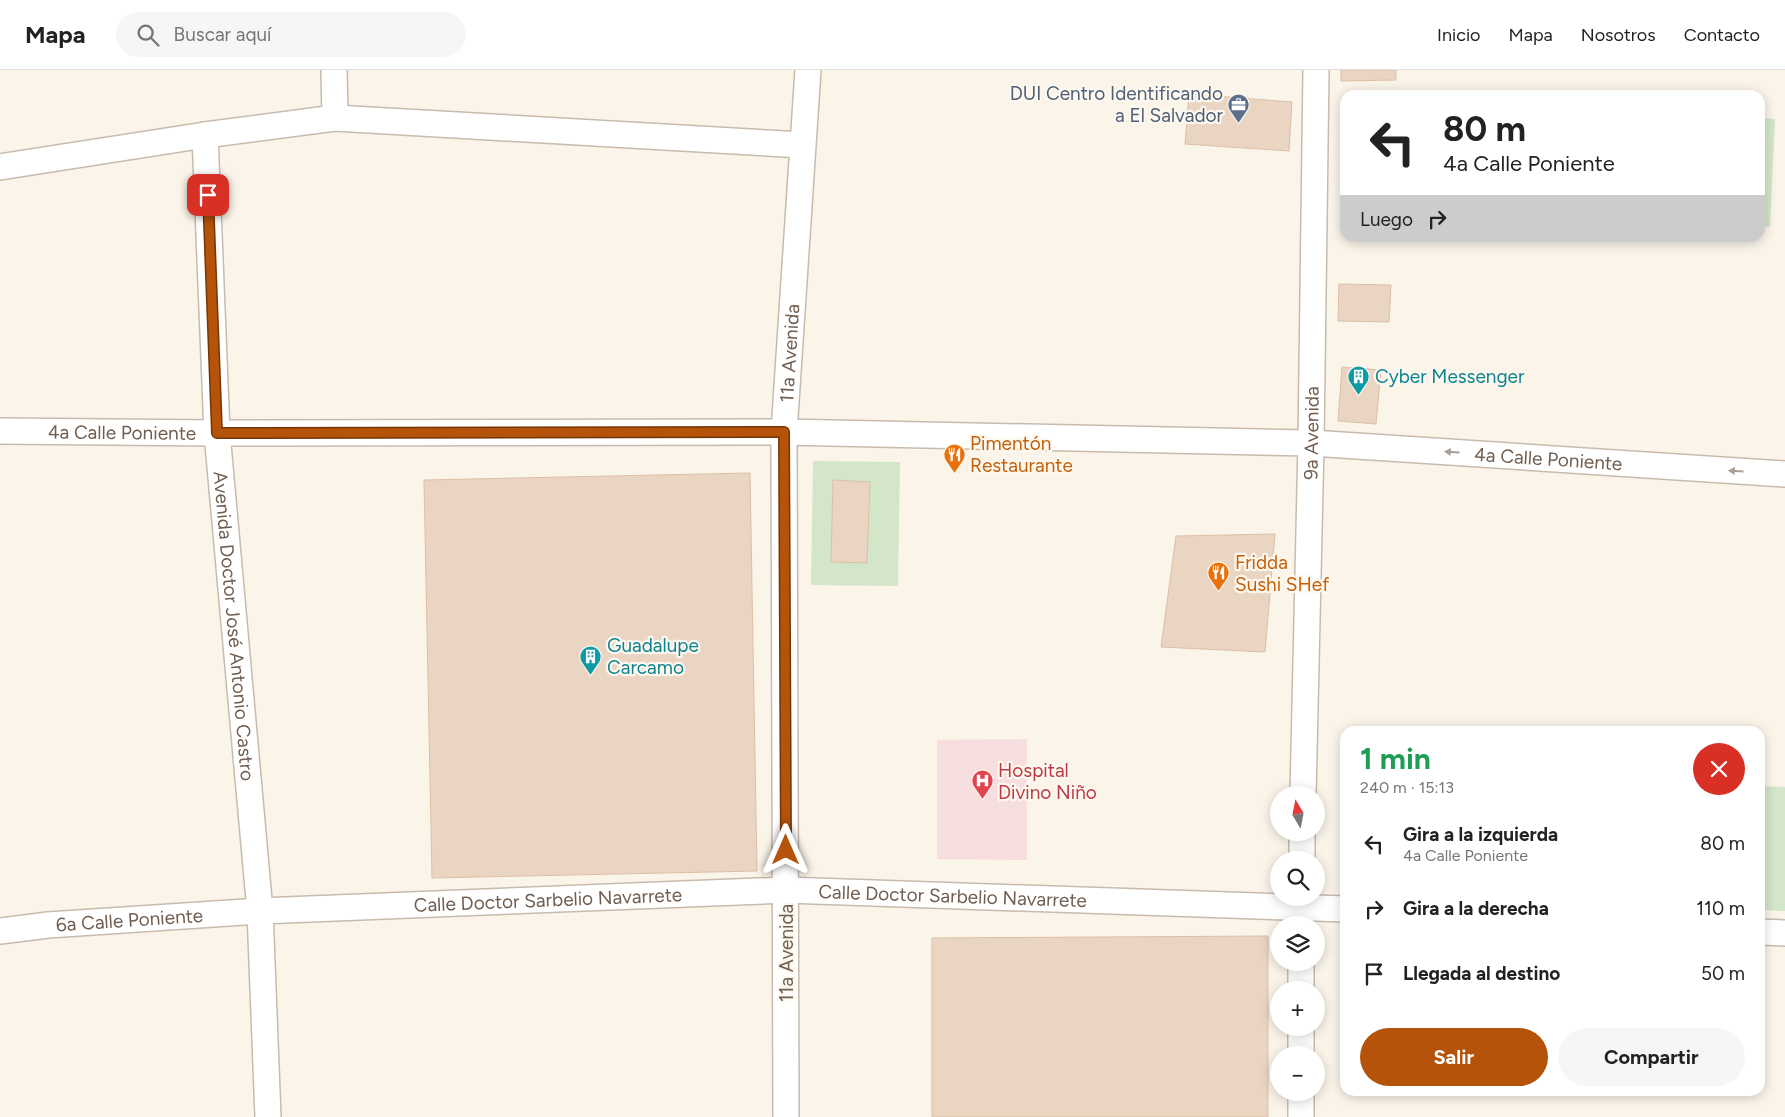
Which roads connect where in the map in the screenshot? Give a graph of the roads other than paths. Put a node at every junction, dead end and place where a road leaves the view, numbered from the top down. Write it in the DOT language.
graph roads {
  1 [pos="334,70"];
  2 [pos="808,70"];
  3 [pos="1316,70"];
  4 [pos="335,118"];
  5 [pos="205,136"];
  6 [pos="802,145"];
  7 [pos="0,167"];
  8 [pos="0,431"];
  9 [pos="784,432"];
  10 [pos="217,433"];
  11 [pos="1311,443"];
  12 [pos="1785,474"];
  13 [pos="1303,786"];
  14 [pos="786,890"];
  15 [pos="1340,909"];
  16 [pos="1300,910"];
  17 [pos="260,912"];
  18 [pos="0,931"];
  19 [pos="1765,932"];
  20 [pos="1785,933"];
  21 [pos="1301,1101"];
  22 [pos="268,1117"];
  23 [pos="786,1117"];
  24 [pos="1301,1117"];
  1 -- 4 [label="street"];
  2 -- 6 [label="street, 11a Avenida"];
  3 -- 11 [label="street, 9a Avenida"];
  4 -- 5 [label="street"];
  4 -- 6 [label="street"];
  5 -- 7 [label="street"];
  5 -- 10 [label="street, Avenida Doctor José Antonio Castro"];
  6 -- 9 [label="street, 11a Avenida"];
  8 -- 10 [label="street, 4a Calle Poniente"];
  9 -- 10 [label="street, 4a Calle Poniente"];
  9 -- 11 [label="street, 4a Calle Poniente"];
  9 -- 14 [label="street, 11a Avenida"];
  10 -- 17 [label="street, Avenida Doctor José Antonio Castro"];
  12 -- 11 [label="street, 4a Calle Poniente, one-way"];
  11 -- 13 [label="street, 9a Avenida"];
  14 -- 16 [label="street, Calle Doctor Sarbelio Navarrete"];
  14 -- 17 [label="street, Calle Doctor Sarbelio Navarrete"];
  14 -- 23 [label="street, 11a Avenida"];
  15 -- 16 [label="street, Calle Doctor Sarbelio Navarrete"];
  17 -- 18 [label="street, 6a Calle Poniente"];
  17 -- 22 [label="street, Avenida Doctor José Antonio Castro"];
  19 -- 20 [label="street"];
  21 -- 24 [label="street"];
}
